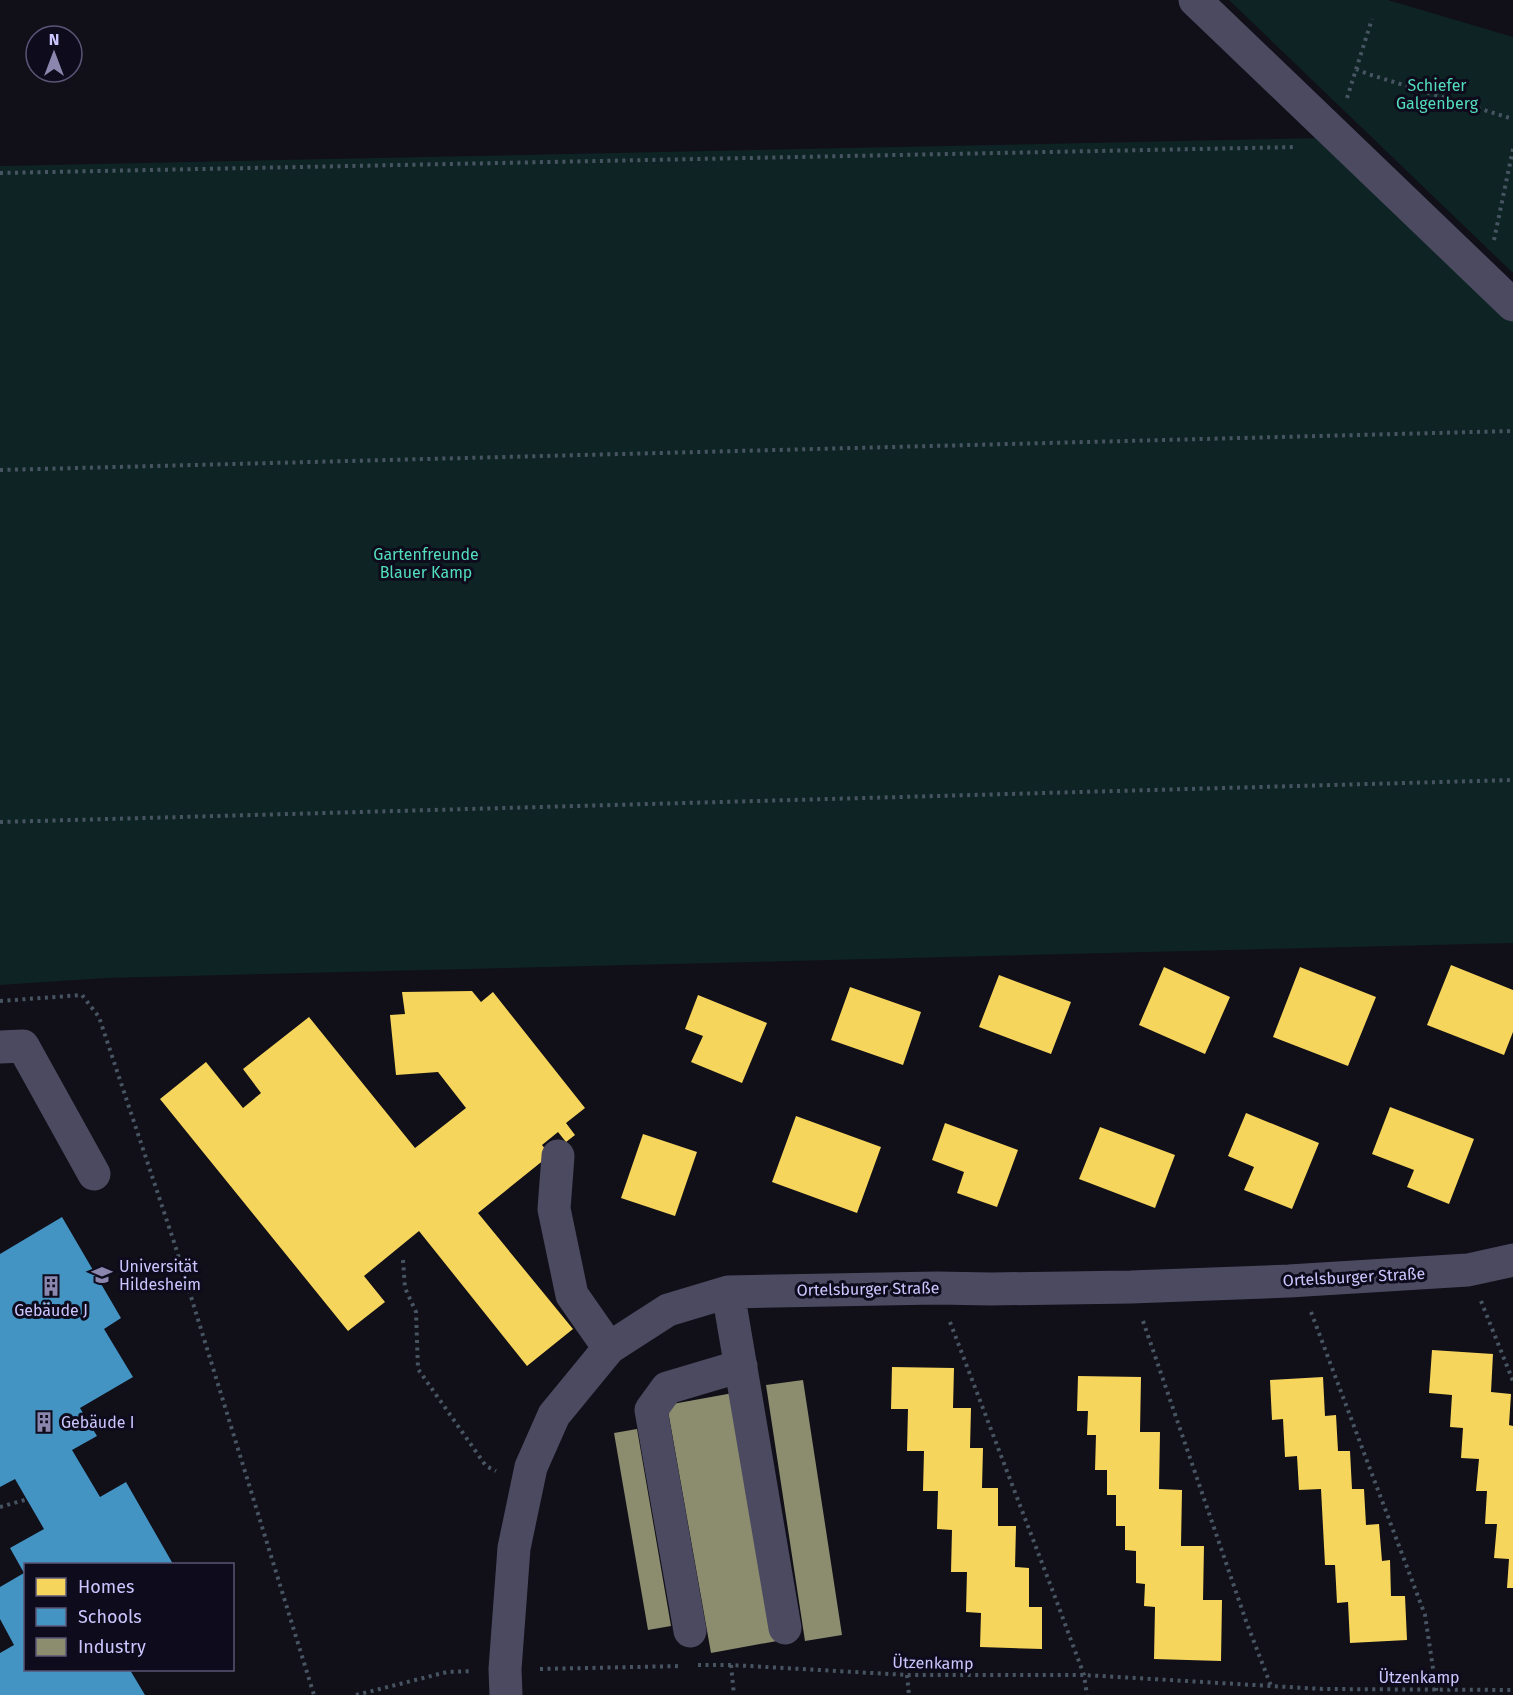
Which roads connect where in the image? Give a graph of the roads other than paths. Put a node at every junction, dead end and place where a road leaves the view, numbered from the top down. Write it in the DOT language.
graph roads {
  1 [pos="1195,0"];
  2 [pos="1513,305"];
  3 [pos="0,1047"];
  4 [pos="558,1156"];
  5 [pos="94,1174"];
  6 [pos="1513,1260"];
  7 [pos="728,1292"];
  8 [pos="609,1348"];
  9 [pos="741,1366"];
  10 [pos="785,1628"];
  11 [pos="690,1631"];
  12 [pos="506,1682"];
  1 -- 2 [label="street"];
  3 -- 5 [label="street"];
  4 -- 8 [label="street"];
  6 -- 7 [label="street, Ortelsburger Straße"];
  7 -- 8 [label="street, Ortelsburger Straße"];
  7 -- 9 [label="street"];
  8 -- 12 [label="street, Ortelsburger Straße"];
  9 -- 10 [label="street"];
  9 -- 11 [label="street"];
}
